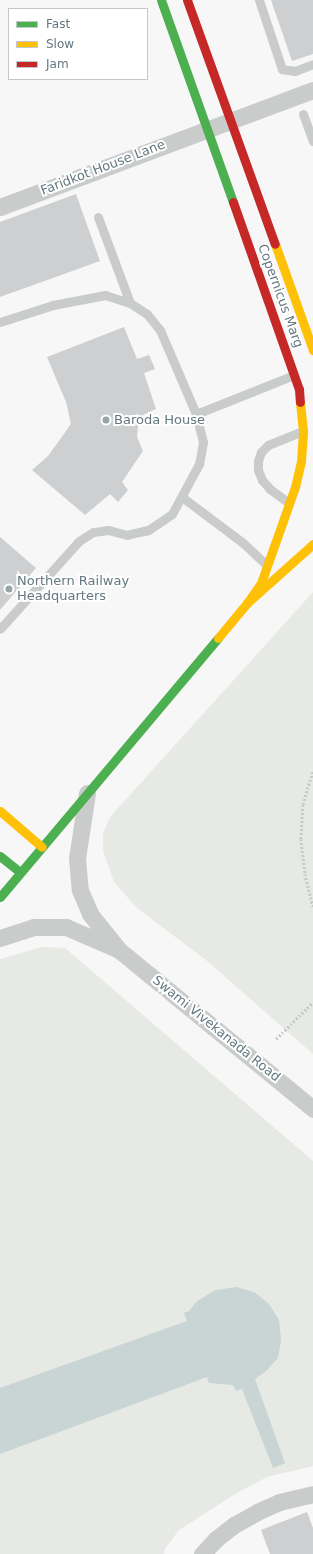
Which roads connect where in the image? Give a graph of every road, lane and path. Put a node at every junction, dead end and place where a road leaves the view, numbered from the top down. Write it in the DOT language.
graph roads {
  1 [pos="161,0"];
  2 [pos="187,0"];
  3 [pos="259,0"];
  4 [pos="313,64"];
  5 [pos="313,90"];
  6 [pos="303,114"];
  7 [pos="230,120"];
  8 [pos="206,129"];
  9 [pos="313,141"];
  10 [pos="0,207"];
  11 [pos="98,217"];
  12 [pos="130,303"];
  13 [pos="0,322"];
  14 [pos="313,350"];
  15 [pos="294,375"];
  16 [pos="196,414"];
  17 [pos="303,431"];
  18 [pos="182,497"];
  19 [pos="289,503"];
  20 [pos="313,544"];
  21 [pos="268,565"];
  22 [pos="247,603"];
  23 [pos="0,630"];
  24 [pos="313,772"];
  25 [pos="87,793"];
  26 [pos="0,811"];
  27 [pos="42,846"];
  28 [pos="0,856"];
  29 [pos="20,872"];
  30 [pos="0,897"];
  31 [pos="313,907"];
  32 [pos="0,938"];
  33 [pos="120,950"];
  34 [pos="313,1002"];
  35 [pos="276,1039"];
  36 [pos="313,1109"];
  37 [pos="313,1494"];
  38 [pos="202,1554"];
  1 -- 8 [label="street, Copernicus Marg"];
  2 -- 7 [label="street, Copernicus Marg"];
  3 -- 4 [label="lane"];
  5 -- 7 [label="street, Faridkot House Lane"];
  6 -- 9 [label="lane"];
  7 -- 8 [label="street, Faridkot House Lane"];
  7 -- 14 [label="street, Copernicus Marg"];
  8 -- 10 [label="street, Faridkot House Lane"];
  8 -- 15 [label="street, Copernicus Marg"];
  11 -- 12 [label="lane"];
  12 -- 13 [label="lane"];
  12 -- 16 [label="lane"];
  15 -- 16 [label="lane"];
  15 -- 17 [label="street, Copernicus Marg"];
  16 -- 18 [label="lane"];
  17 -- 19 [label="street, Copernicus Marg"];
  17 -- 19 [label="lane"];
  18 -- 21 [label="lane"];
  18 -- 23 [label="lane"];
  19 -- 21 [label="street, Copernicus Marg"];
  20 -- 22 [label="street"];
  21 -- 22 [label="street, Copernicus Marg"];
  22 -- 25 [label="street"];
  24 -- 31 [label="path"];
  25 -- 27 [label="street"];
  25 -- 33 [label="street"];
  26 -- 27 [label="street"];
  27 -- 29 [label="street"];
  28 -- 29 [label="street"];
  29 -- 30 [label="street"];
  32 -- 33 [label="street"];
  33 -- 36 [label="street, Swami Vivekanada Road"];
  34 -- 35 [label="path"];
  37 -- 38 [label="street"];
}
